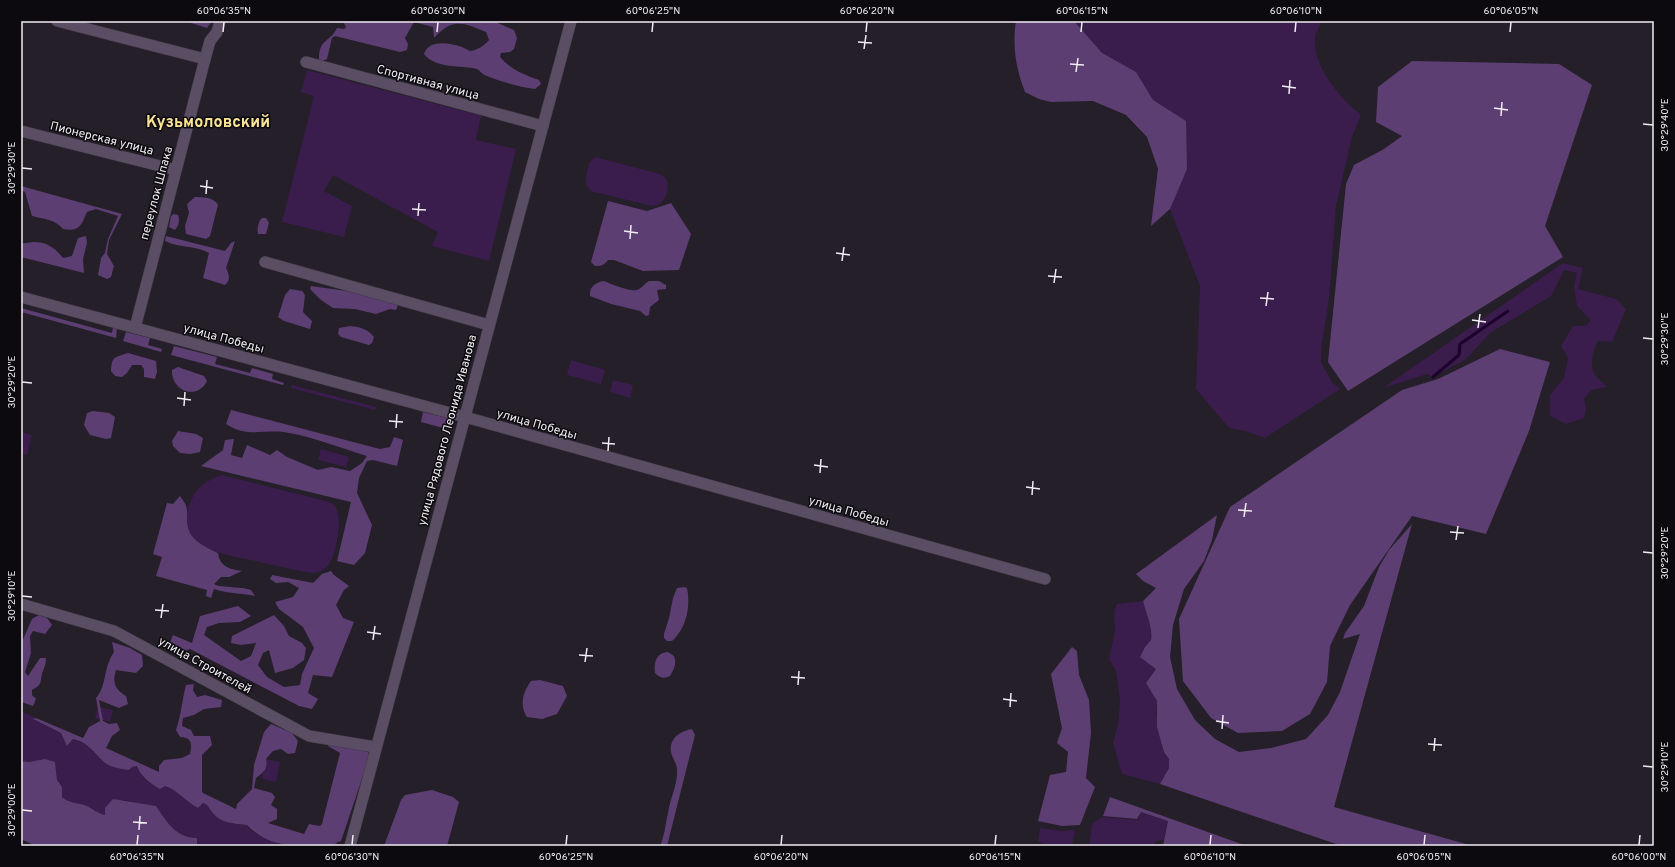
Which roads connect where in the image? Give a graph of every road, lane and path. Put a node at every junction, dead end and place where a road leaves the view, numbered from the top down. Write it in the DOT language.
graph roads {
  1 [pos="57,21"];
  2 [pos="220,21"];
  3 [pos="571,21"];
  4 [pos="205,59"];
  5 [pos="306,62"];
  6 [pos="543,126"];
  7 [pos="21,131"];
  8 [pos="176,170"];
  9 [pos="265,262"];
  10 [pos="21,297"];
  11 [pos="489,324"];
  12 [pos="135,328"];
  13 [pos="464,417"];
  14 [pos="1045,579"];
  15 [pos="21,604"];
  16 [pos="375,747"];
  17 [pos="350,846"];
  1 -- 4 [label="street"];
  2 -- 4 [label="street, переулок Шпака"];
  3 -- 6 [label="street, улица Рядового Леонида Иванова"];
  4 -- 8 [label="street, переулок Шпака"];
  5 -- 6 [label="street, Спортивная улица"];
  6 -- 11 [label="street, улица Рядового Леонида Иванова"];
  7 -- 8 [label="street, Пионерская улица"];
  8 -- 12 [label="street, переулок Шпака"];
  9 -- 11 [label="street"];
  10 -- 12 [label="street, улица Победы"];
  11 -- 13 [label="street, улица Рядового Леонида Иванова"];
  12 -- 13 [label="street, улица Победы"];
  13 -- 14 [label="street, улица Победы"];
  13 -- 16 [label="street, улица Рядового Леонида Иванова"];
  15 -- 16 [label="street, улица Строителей"];
  16 -- 17 [label="street, улица Рядового Леонида Иванова"];
}
